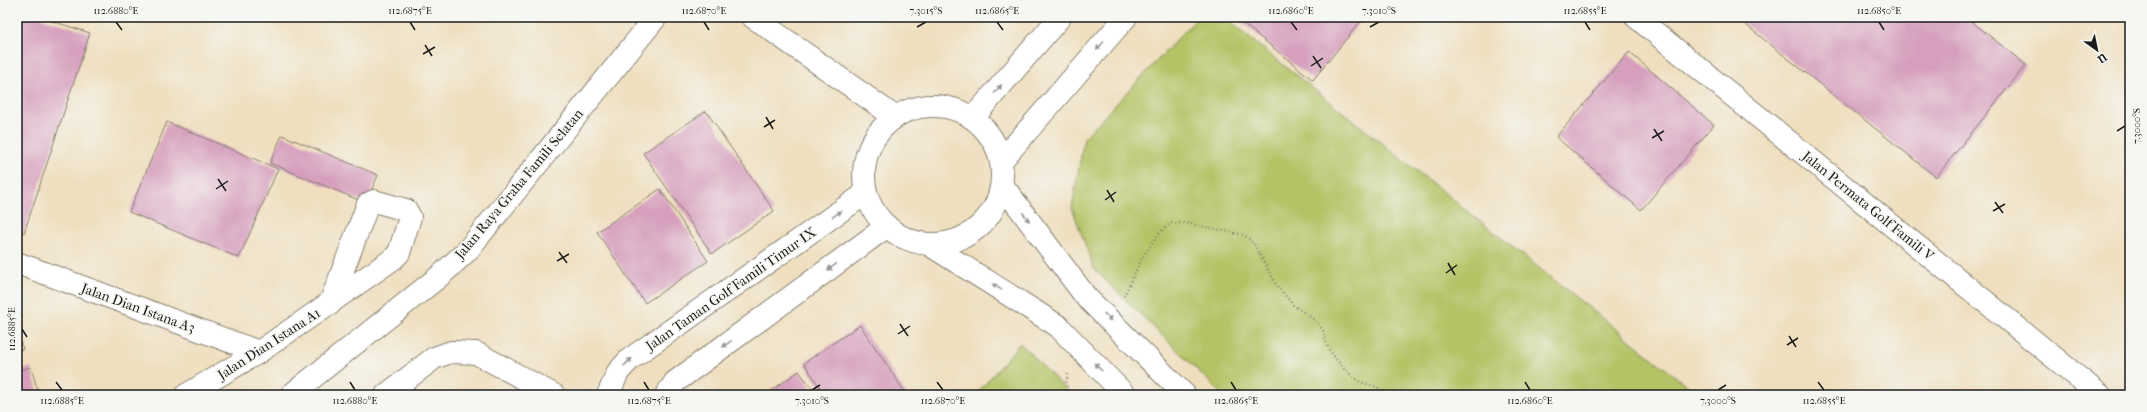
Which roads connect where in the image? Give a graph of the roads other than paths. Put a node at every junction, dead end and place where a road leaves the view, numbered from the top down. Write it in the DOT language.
graph roads {
  1 [pos="656,17"];
  2 [pos="753,17"];
  3 [pos="1060,17"];
  4 [pos="1126,17"];
  5 [pos="1636,17"];
  6 [pos="895,117"];
  7 [pos="973,118"];
  8 [pos="1002,160"];
  9 [pos="1002,186"];
  10 [pos="866,193"];
  11 [pos="886,227"];
  12 [pos="930,245"];
  13 [pos="17,263"];
  14 [pos="330,304"];
  15 [pos="259,352"];
  16 [pos="186,395"];
  17 [pos="291,395"];
  18 [pos="386,395"];
  19 [pos="554,395"];
  20 [pos="608,395"];
  21 [pos="666,395"];
  22 [pos="1125,395"];
  23 [pos="1185,395"];
  24 [pos="2100,395"];
  1 -- 17 [label="street, Jalan Raya Graha Famili Selatan"];
  2 -- 6 [label="street"];
  7 -- 3 [label="street, one-way"];
  4 -- 8 [label="street, one-way"];
  5 -- 24 [label="street, Jalan Permata Golf Famili V"];
  6 -- 7 [label="street"];
  6 -- 10 [label="street"];
  7 -- 8 [label="street"];
  8 -- 9 [label="street"];
  9 -- 12 [label="street"];
  9 -- 23 [label="street, one-way"];
  10 -- 11 [label="street"];
  20 -- 10 [label="street, Jalan Taman Golf Famili Timur IX, one-way"];
  11 -- 12 [label="street"];
  11 -- 21 [label="street, one-way"];
  22 -- 12 [label="street, one-way"];
  13 -- 15 [label="street, Jalan Dian Istana A3"];
  14 -- 14 [label="street, Jalan Dian Istana A1"];
  14 -- 15 [label="street, Jalan Dian Istana A1"];
  15 -- 16 [label="street, Jalan Dian Istana A1"];
  18 -- 19 [label="street"];
}
